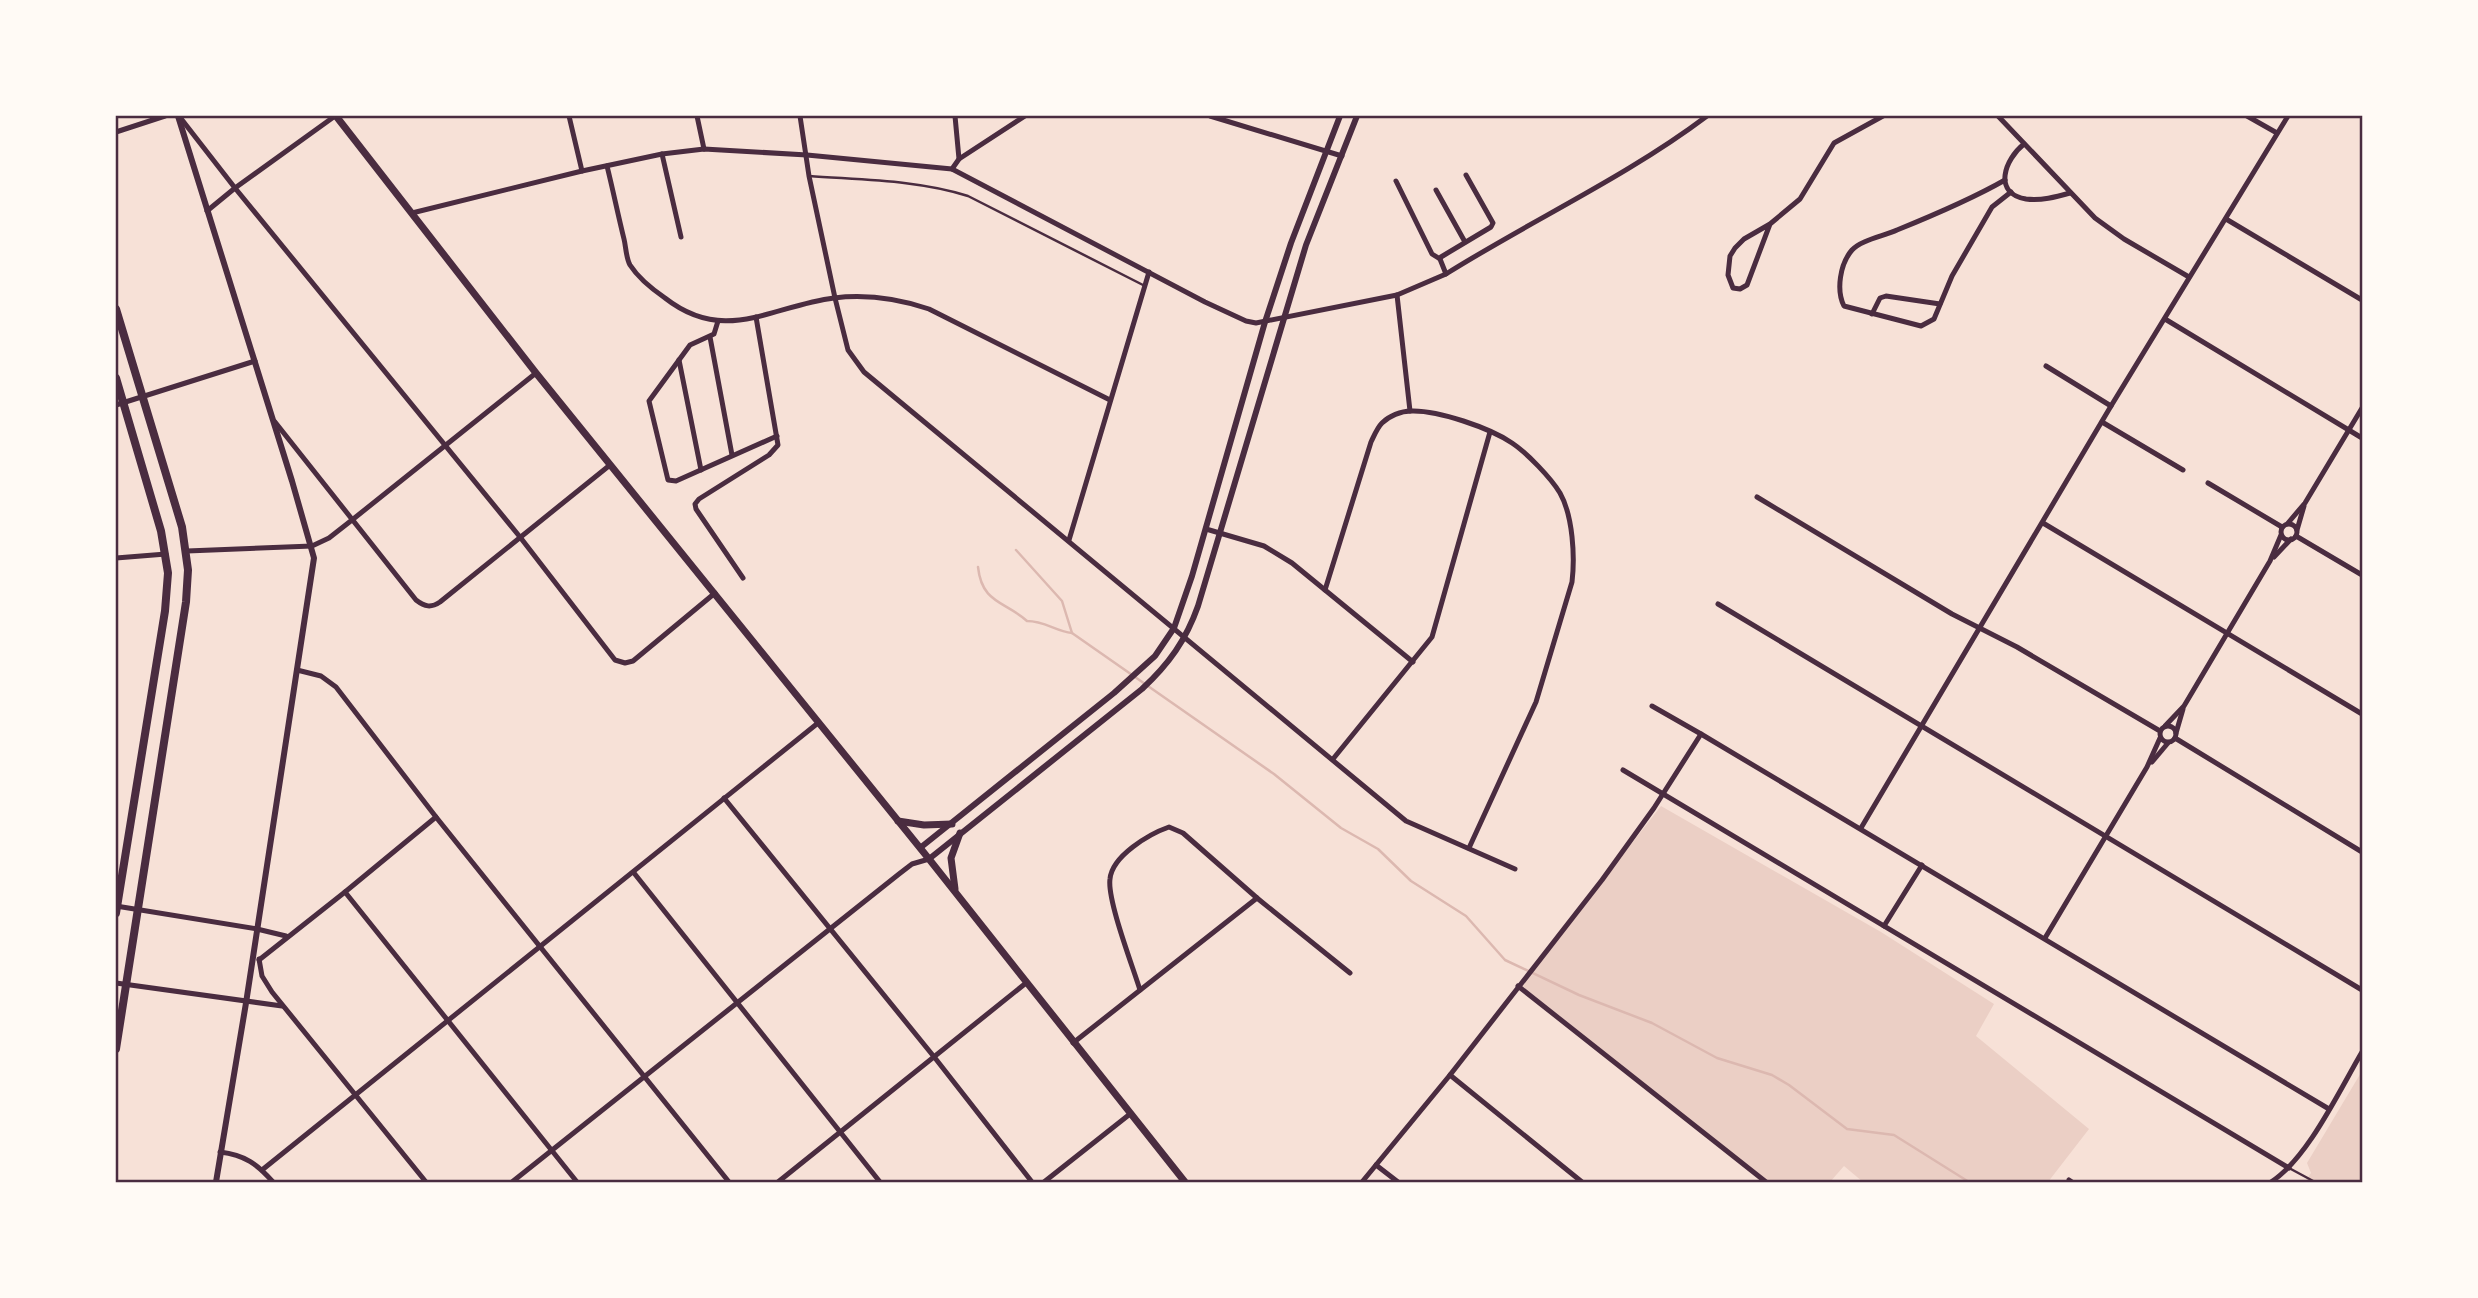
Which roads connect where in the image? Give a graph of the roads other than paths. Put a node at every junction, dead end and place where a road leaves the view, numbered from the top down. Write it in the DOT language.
graph roads {
  1 [pos="165,116"];
  2 [pos="179,116"];
  3 [pos="336,116"];
  4 [pos="569,116"];
  5 [pos="696,116"];
  6 [pos="800,116"];
  7 [pos="955,116"];
  8 [pos="1025,116"];
  9 [pos="1210,116"];
  10 [pos="1340,116"];
  11 [pos="1357,116"];
  12 [pos="1707,116"];
  13 [pos="1883,116"];
  14 [pos="1998,116"];
  15 [pos="2247,116"];
  16 [pos="2288,116"];
  17 [pos="116,132"];
  18 [pos="2277,133"];
  19 [pos="2024,144"];
  20 [pos="704,149"];
  21 [pos="1326,151"];
  22 [pos="662,154"];
  23 [pos="807,155"];
  24 [pos="1342,156"];
  25 [pos="959,159"];
  26 [pos="607,166"];
  27 [pos="951,169"];
  28 [pos="582,171"];
  29 [pos="1466,175"];
  30 [pos="809,176"];
  31 [pos="2005,180"];
  32 [pos="1396,181"];
  33 [pos="235,188"];
  34 [pos="1436,190"];
  35 [pos="2011,192"];
  36 [pos="2070,193"];
  37 [pos="207,211"];
  38 [pos="412,213"];
  39 [pos="2226,219"];
  40 [pos="1770,224"];
  41 [pos="681,237"];
  42 [pos="1465,242"];
  43 [pos="1440,259"];
  44 [pos="1149,272"];
  45 [pos="1446,274"];
  46 [pos="2189,277"];
  47 [pos="1144,286"];
  48 [pos="1397,295"];
  49 [pos="835,298"];
  50 [pos="2362,300"];
  51 [pos="1940,304"];
  52 [pos="116,309"];
  53 [pos="1872,314"];
  54 [pos="756,317"];
  55 [pos="1284,317"];
  56 [pos="2165,319"];
  57 [pos="718,321"];
  58 [pos="1265,322"];
  59 [pos="710,337"];
  60 [pos="679,360"];
  61 [pos="254,361"];
  62 [pos="2046,366"];
  63 [pos="536,373"];
  64 [pos="116,378"];
  65 [pos="142,397"];
  66 [pos="1110,400"];
  67 [pos="120,404"];
  68 [pos="2111,406"];
  69 [pos="2362,408"];
  70 [pos="1409,411"];
  71 [pos="273,418"];
  72 [pos="2102,422"];
  73 [pos="2350,430"];
  74 [pos="1490,432"];
  75 [pos="777,436"];
  76 [pos="2362,438"];
  77 [pos="445,445"];
  78 [pos="732,455"];
  79 [pos="610,465"];
  80 [pos="701,470"];
  81 [pos="2183,470"];
  82 [pos="2208,483"];
  83 [pos="1757,497"];
  84 [pos="2305,503"];
  85 [pos="352,520"];
  86 [pos="2043,523"];
  87 [pos="2288,523"];
  88 [pos="1206,529"];
  89 [pos="2282,531"];
  90 [pos="1220,533"];
  91 [pos="2295,535"];
  92 [pos="520,537"];
  93 [pos="1069,540"];
  94 [pos="312,546"];
  95 [pos="187,551"];
  96 [pos="166,554"];
  97 [pos="116,558"];
  98 [pos="2270,561"];
  99 [pos="2362,575"];
  100 [pos="743,578"];
  101 [pos="1325,590"];
  102 [pos="715,593"];
  103 [pos="1718,604"];
  104 [pos="1174,628"];
  105 [pos="1980,628"];
  106 [pos="2228,633"];
  107 [pos="1186,638"];
  108 [pos="1413,662"];
  109 [pos="297,670"];
  110 [pos="1652,706"];
  111 [pos="2184,706"];
  112 [pos="2362,713"];
  113 [pos="818,723"];
  114 [pos="1922,727"];
  115 [pos="2162,732"];
  116 [pos="1701,734"];
  117 [pos="2175,736"];
  118 [pos="2169,743"];
  119 [pos="1333,759"];
  120 [pos="2147,767"];
  121 [pos="1623,770"];
  122 [pos="1662,794"];
  123 [pos="724,798"];
  124 [pos="436,817"];
  125 [pos="897,820"];
  126 [pos="952,824"];
  127 [pos="1861,828"];
  128 [pos="960,833"];
  129 [pos="2106,838"];
  130 [pos="920,848"];
  131 [pos="1469,848"];
  132 [pos="2362,852"];
  133 [pos="929,859"];
  134 [pos="912,864"];
  135 [pos="1922,865"];
  136 [pos="1516,869"];
  137 [pos="634,873"];
  138 [pos="345,892"];
  139 [pos="957,896"];
  140 [pos="1257,898"];
  141 [pos="116,909"];
  142 [pos="136,909"];
  143 [pos="1884,926"];
  144 [pos="831,928"];
  145 [pos="257,929"];
  146 [pos="286,936"];
  147 [pos="2045,938"];
  148 [pos="541,947"];
  149 [pos="259,959"];
  150 [pos="250,966"];
  151 [pos="1350,973"];
  152 [pos="120,984"];
  153 [pos="1026,984"];
  154 [pos="1518,986"];
  155 [pos="1140,990"];
  156 [pos="2362,990"];
  157 [pos="246,1003"];
  158 [pos="736,1003"];
  159 [pos="282,1006"];
  160 [pos="447,1021"];
  161 [pos="1073,1043"];
  162 [pos="116,1049"];
  163 [pos="2362,1052"];
  164 [pos="935,1058"];
  165 [pos="1450,1075"];
  166 [pos="644,1077"];
  167 [pos="356,1094"];
  168 [pos="2329,1109"];
  169 [pos="1130,1114"];
  170 [pos="840,1133"];
  171 [pos="552,1150"];
  172 [pos="220,1152"];
  173 [pos="1376,1164"];
  174 [pos="2289,1168"];
  175 [pos="262,1170"];
  176 [pos="216,1182"];
  177 [pos="273,1182"];
  178 [pos="426,1182"];
  179 [pos="512,1182"];
  180 [pos="577,1182"];
  181 [pos="729,1182"];
  182 [pos="778,1182"];
  183 [pos="880,1182"];
  184 [pos="1032,1182"];
  185 [pos="1044,1182"];
  186 [pos="1185,1182"];
  187 [pos="1362,1182"];
  188 [pos="1398,1182"];
  189 [pos="1582,1182"];
  190 [pos="1766,1182"];
  191 [pos="2271,1182"];
  192 [pos="2315,1182"];
  1 -- 17 [label="street"];
  2 -- 33 [label="street"];
  2 -- 37 [label="street"];
  3 -- 33 [label="street"];
  3 -- 38 [label="main road"];
  4 -- 28 [label="street"];
  5 -- 20 [label="street"];
  6 -- 23 [label="street"];
  7 -- 25 [label="street"];
  8 -- 25 [label="street"];
  9 -- 21 [label="street"];
  10 -- 21 [label="street"];
  11 -- 24 [label="street"];
  12 -- 45 [label="street"];
  13 -- 40 [label="street"];
  14 -- 19 [label="street"];
  15 -- 18 [label="street"];
  16 -- 18 [label="street"];
  18 -- 39 [label="street"];
  19 -- 31 [label="street"];
  19 -- 36 [label="street"];
  20 -- 22 [label="street"];
  20 -- 23 [label="street"];
  21 -- 24 [label="street"];
  21 -- 58 [label="street"];
  22 -- 26 [label="street"];
  22 -- 41 [label="street"];
  23 -- 27 [label="street"];
  23 -- 30 [label="street"];
  24 -- 55 [label="street"];
  25 -- 27 [label="street"];
  26 -- 28 [label="street"];
  26 -- 57 [label="street"];
  27 -- 44 [label="street"];
  28 -- 38 [label="street"];
  29 -- 42 [label="street"];
  30 -- 47 [label="lane"];
  30 -- 49 [label="street"];
  31 -- 35 [label="street"];
  31 -- 53 [label="street"];
  32 -- 43 [label="street"];
  33 -- 37 [label="street"];
  33 -- 77 [label="street"];
  34 -- 42 [label="street"];
  35 -- 36 [label="street"];
  35 -- 51 [label="street"];
  36 -- 46 [label="street"];
  37 -- 61 [label="street"];
  38 -- 63 [label="main road"];
  39 -- 46 [label="street"];
  39 -- 50 [label="street"];
  40 -- 40 [label="street"];
  42 -- 43 [label="street"];
  43 -- 45 [label="street"];
  44 -- 47 [label="street"];
  44 -- 58 [label="street"];
  45 -- 48 [label="street"];
  46 -- 56 [label="street"];
  47 -- 66 [label="street"];
  48 -- 55 [label="street"];
  48 -- 70 [label="street"];
  49 -- 54 [label="street"];
  49 -- 66 [label="street"];
  49 -- 93 [label="street"];
  51 -- 53 [label="street"];
  51 -- 53 [label="street"];
  52 -- 65 [label="main road"];
  54 -- 57 [label="street"];
  54 -- 75 [label="street"];
  55 -- 58 [label="street"];
  55 -- 90 [label="street"];
  56 -- 68 [label="street"];
  56 -- 73 [label="street"];
  57 -- 59 [label="street"];
  58 -- 88 [label="street"];
  59 -- 60 [label="street"];
  59 -- 78 [label="street"];
  60 -- 80 [label="street"];
  60 -- 80 [label="street"];
  61 -- 65 [label="street"];
  61 -- 71 [label="street"];
  62 -- 68 [label="street"];
  63 -- 77 [label="street"];
  63 -- 79 [label="main road"];
  64 -- 67 [label="main road"];
  65 -- 67 [label="street"];
  65 -- 95 [label="main road"];
  66 -- 93 [label="street"];
  67 -- 96 [label="main road"];
  68 -- 72 [label="street"];
  69 -- 73 [label="street"];
  70 -- 74 [label="street"];
  70 -- 101 [label="street"];
  71 -- 85 [label="street"];
  71 -- 94 [label="street"];
  72 -- 81 [label="street"];
  72 -- 86 [label="street"];
  73 -- 76 [label="street"];
  73 -- 84 [label="street"];
  74 -- 108 [label="street"];
  74 -- 131 [label="street"];
  75 -- 78 [label="street"];
  75 -- 100 [label="street"];
  77 -- 85 [label="street"];
  77 -- 92 [label="street"];
  78 -- 80 [label="street"];
  79 -- 92 [label="street"];
  79 -- 102 [label="main road"];
  82 -- 89 [label="street"];
  83 -- 105 [label="street"];
  84 -- 87 [label="street"];
  84 -- 91 [label="street"];
  85 -- 92 [label="street"];
  85 -- 94 [label="street"];
  86 -- 105 [label="street"];
  86 -- 106 [label="street"];
  87 -- 89 [label="street"];
  87 -- 91 [label="street"];
  88 -- 90 [label="street"];
  88 -- 104 [label="street"];
  89 -- 91 [label="street"];
  89 -- 98 [label="street"];
  90 -- 101 [label="street"];
  90 -- 107 [label="street"];
  91 -- 98 [label="street"];
  91 -- 99 [label="street"];
  92 -- 102 [label="street"];
  93 -- 104 [label="street"];
  94 -- 95 [label="street"];
  94 -- 109 [label="street"];
  95 -- 142 [label="main road"];
  96 -- 97 [label="street"];
  96 -- 141 [label="main road"];
  98 -- 106 [label="street"];
  101 -- 108 [label="street"];
  102 -- 113 [label="main road"];
  103 -- 114 [label="street"];
  104 -- 107 [label="street"];
  104 -- 126 [label="street"];
  105 -- 114 [label="street"];
  105 -- 115 [label="street"];
  106 -- 111 [label="street"];
  106 -- 112 [label="street"];
  107 -- 119 [label="street"];
  107 -- 128 [label="street"];
  108 -- 119 [label="street"];
  109 -- 124 [label="street"];
  109 -- 145 [label="street"];
  110 -- 116 [label="street"];
  111 -- 115 [label="street"];
  111 -- 117 [label="street"];
  113 -- 123 [label="street"];
  113 -- 125 [label="main road"];
  114 -- 127 [label="street"];
  114 -- 129 [label="street"];
  115 -- 117 [label="street"];
  115 -- 118 [label="street"];
  115 -- 120 [label="street"];
  116 -- 122 [label="street"];
  116 -- 127 [label="street"];
  117 -- 118 [label="street"];
  117 -- 132 [label="street"];
  118 -- 120 [label="street"];
  119 -- 131 [label="street"];
  120 -- 129 [label="street"];
  121 -- 122 [label="street"];
  122 -- 143 [label="street"];
  122 -- 154 [label="street"];
  123 -- 137 [label="street"];
  123 -- 144 [label="street"];
  124 -- 138 [label="street"];
  124 -- 148 [label="street"];
  125 -- 126 [label="main road"];
  125 -- 130 [label="main road"];
  126 -- 130 [label="street"];
  127 -- 135 [label="street"];
  128 -- 133 [label="street"];
  128 -- 139 [label="main road"];
  129 -- 147 [label="street"];
  129 -- 156 [label="street"];
  130 -- 133 [label="main road"];
  130 -- 134 [label="street"];
  131 -- 136 [label="street"];
  133 -- 134 [label="street"];
  133 -- 139 [label="main road"];
  134 -- 144 [label="street"];
  135 -- 143 [label="street"];
  135 -- 147 [label="street"];
  137 -- 148 [label="street"];
  137 -- 158 [label="street"];
  138 -- 146 [label="street"];
  138 -- 160 [label="street"];
  139 -- 153 [label="main road"];
  140 -- 151 [label="street"];
  140 -- 155 [label="street"];
  140 -- 155 [label="street"];
  141 -- 142 [label="street"];
  142 -- 145 [label="street"];
  142 -- 152 [label="main road"];
  143 -- 174 [label="street"];
  144 -- 158 [label="street"];
  144 -- 164 [label="street"];
  145 -- 146 [label="street"];
  145 -- 150 [label="street"];
  146 -- 149 [label="street"];
  147 -- 168 [label="street"];
  148 -- 160 [label="street"];
  148 -- 166 [label="street"];
  149 -- 150 [label="street"];
  149 -- 159 [label="street"];
  150 -- 157 [label="street"];
  152 -- 157 [label="street"];
  152 -- 162 [label="main road"];
  153 -- 161 [label="main road"];
  153 -- 164 [label="street"];
  154 -- 165 [label="street"];
  154 -- 190 [label="street"];
  155 -- 161 [label="street"];
  157 -- 159 [label="street"];
  157 -- 172 [label="street"];
  158 -- 166 [label="street"];
  158 -- 170 [label="street"];
  159 -- 167 [label="street"];
  160 -- 167 [label="street"];
  160 -- 171 [label="street"];
  161 -- 169 [label="main road"];
  163 -- 168 [label="street"];
  164 -- 170 [label="street"];
  164 -- 184 [label="street"];
  165 -- 173 [label="street"];
  165 -- 189 [label="street"];
  166 -- 171 [label="street"];
  166 -- 181 [label="street"];
  167 -- 175 [label="street"];
  167 -- 178 [label="street"];
  168 -- 174 [label="street"];
  169 -- 185 [label="street"];
  169 -- 186 [label="main road"];
  170 -- 182 [label="street"];
  170 -- 183 [label="street"];
  171 -- 179 [label="street"];
  171 -- 180 [label="street"];
  172 -- 175 [label="street"];
  172 -- 176 [label="street"];
  173 -- 187 [label="street"];
  173 -- 188 [label="street"];
  174 -- 191 [label="street"];
  174 -- 192 [label="lane"];
  175 -- 177 [label="street"];
}
